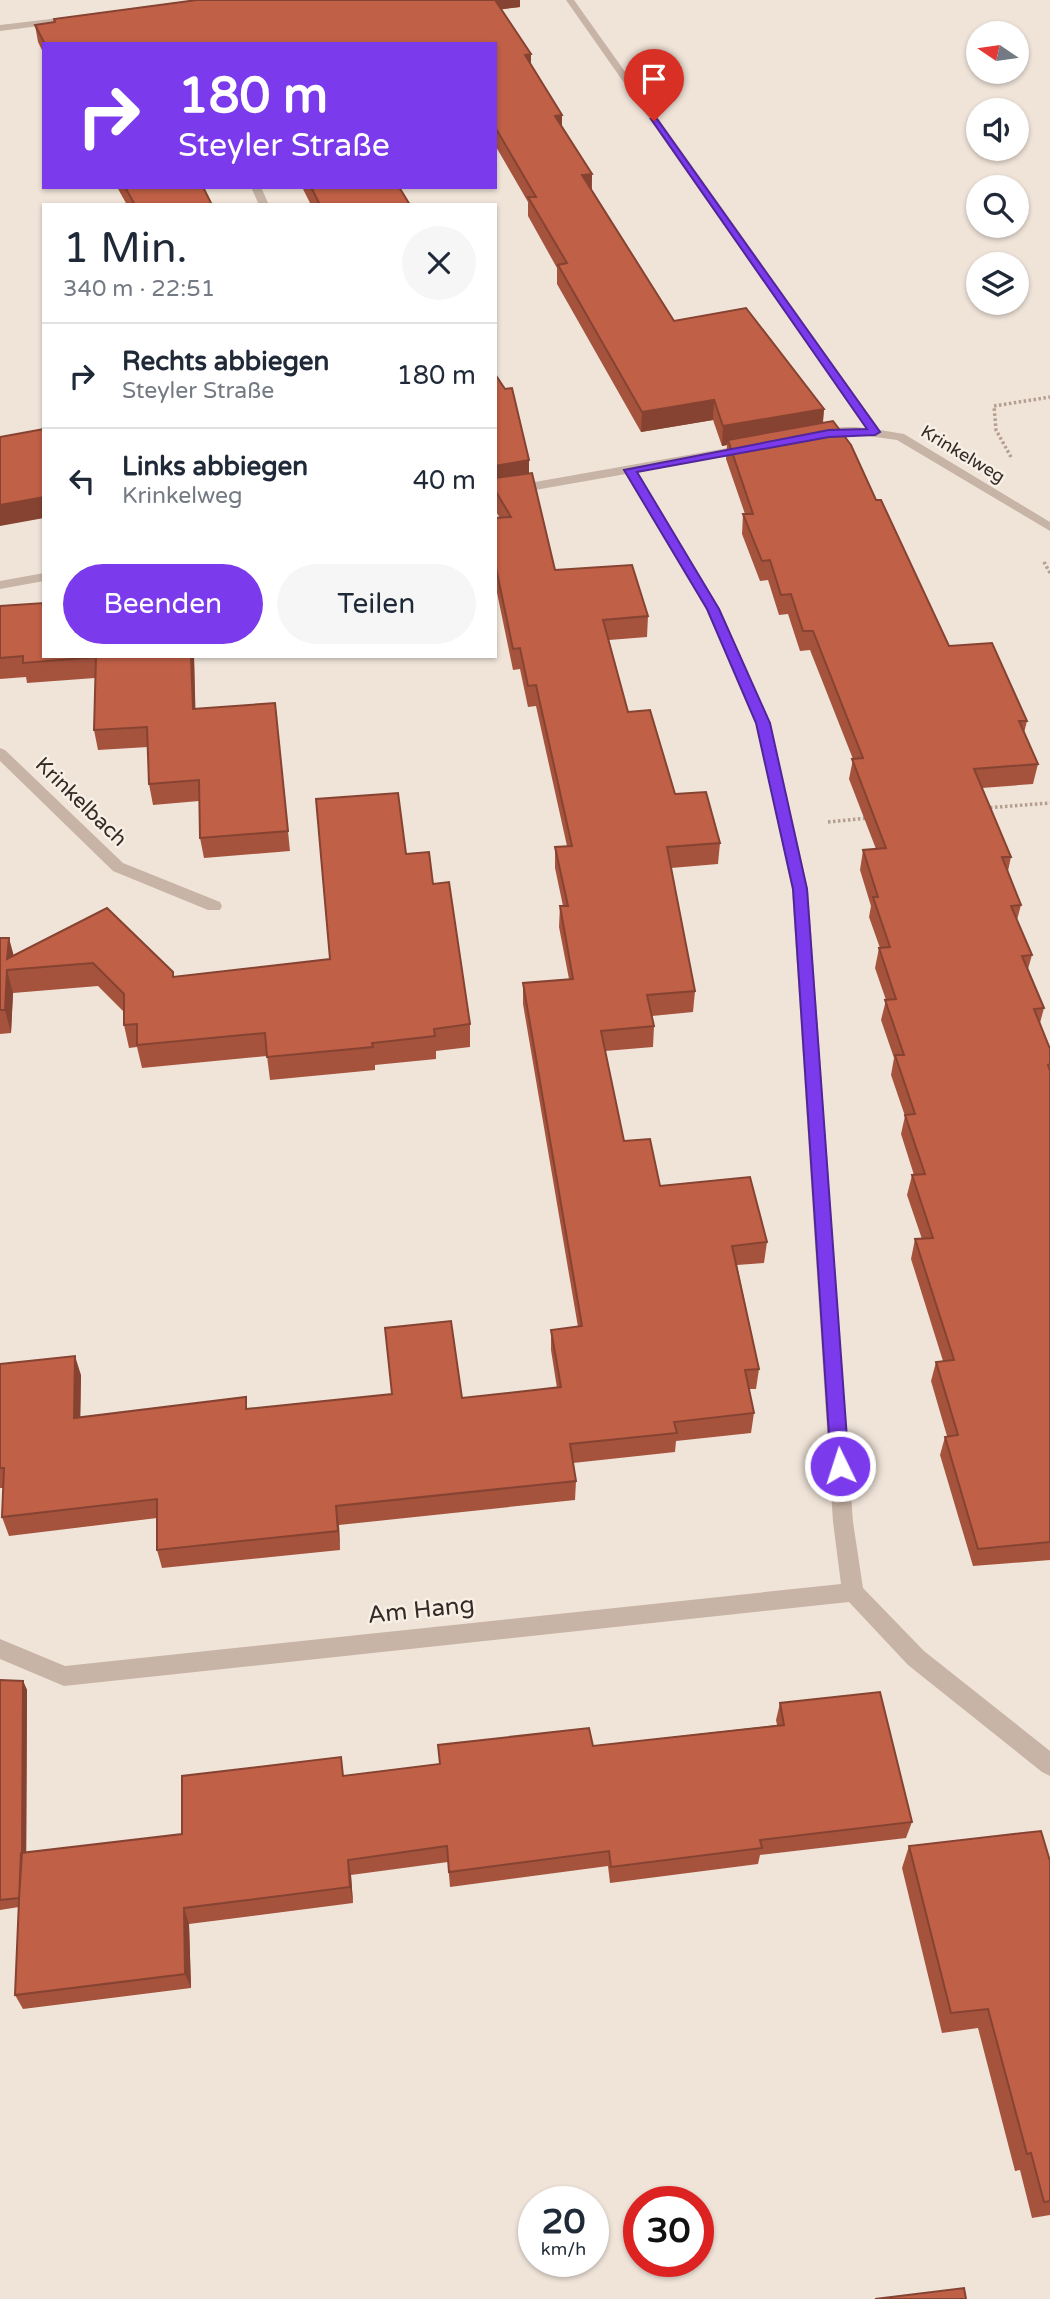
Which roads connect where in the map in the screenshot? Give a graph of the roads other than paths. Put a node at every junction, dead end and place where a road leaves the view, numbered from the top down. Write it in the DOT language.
graph roads {
  1 [pos="570,0"];
  2 [pos="84,18"];
  3 [pos="0,29"];
  4 [pos="875,432"];
  5 [pos="803,438"];
  6 [pos="763,446"];
  7 [pos="630,470"];
  8 [pos="497,493"];
  9 [pos="1050,527"];
  10 [pos="42,577"];
  11 [pos="0,585"];
  12 [pos="0,753"];
  13 [pos="214,906"];
  14 [pos="853,1592"];
  15 [pos="0,1649"];
  16 [pos="1050,1765"];
  1 -- 4 [label="street"];
  2 -- 3 [label="street"];
  4 -- 5 [label="street, Krinkelweg"];
  4 -- 9 [label="street, Krinkelweg"];
  6 -- 7 [label="street"];
  7 -- 8 [label="street"];
  7 -- 14 [label="street"];
  10 -- 11 [label="street"];
  12 -- 13 [label="street, Krinkelbach"];
  14 -- 15 [label="street, Am Hang"];
  14 -- 16 [label="street"];
}
